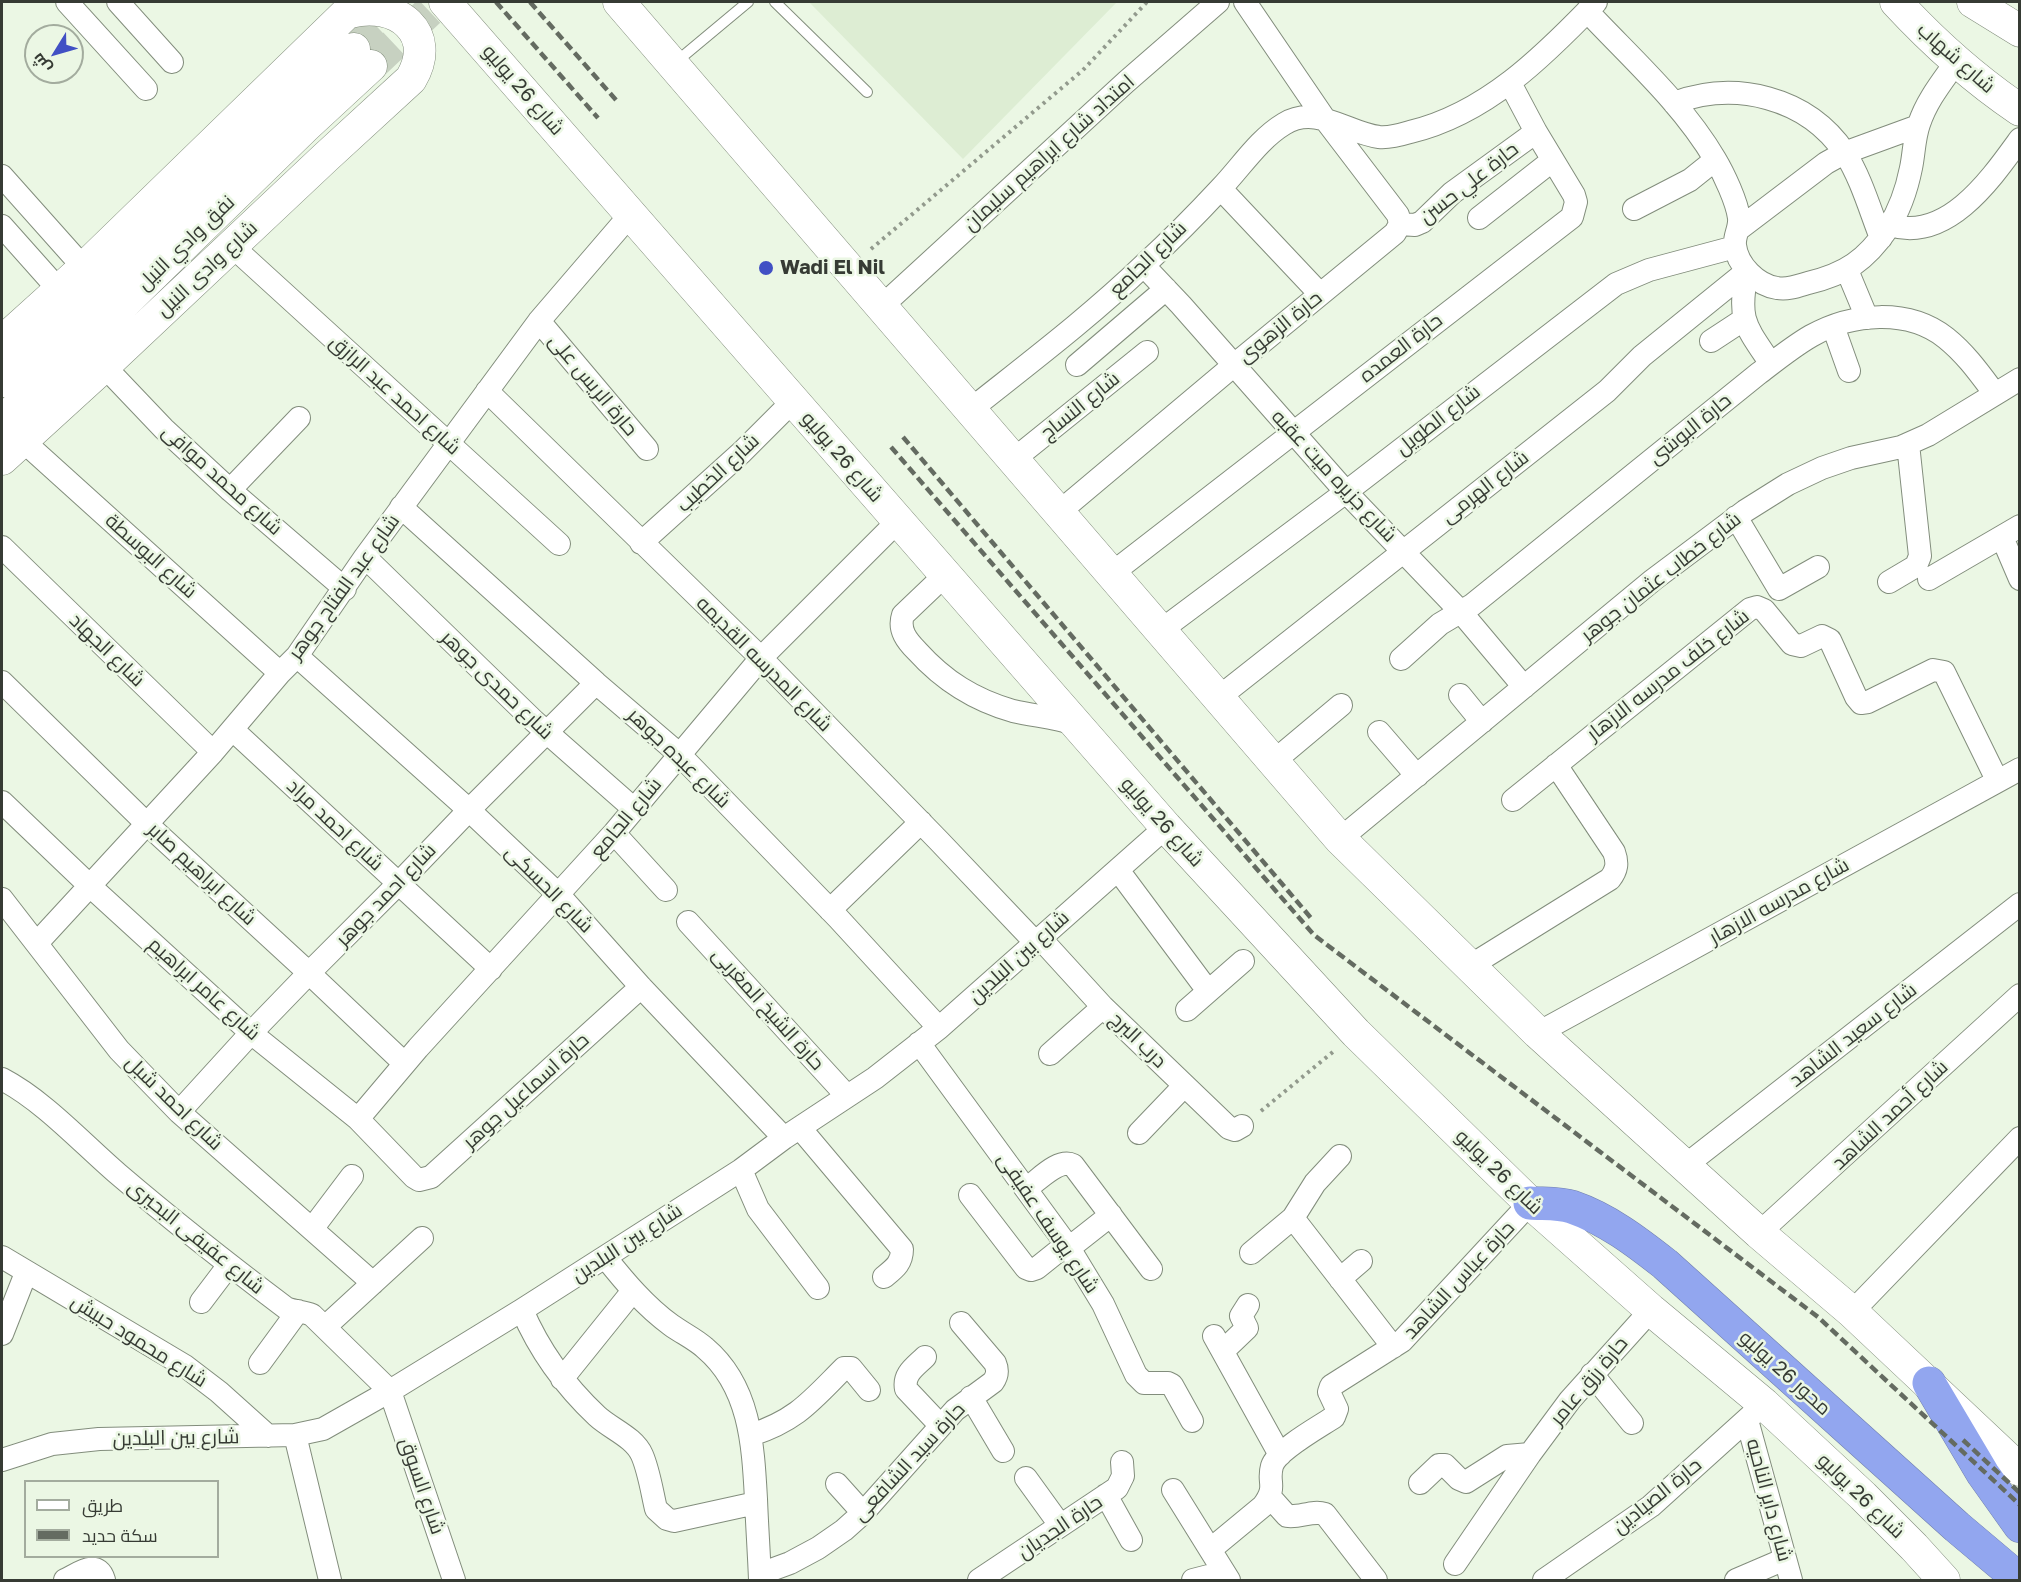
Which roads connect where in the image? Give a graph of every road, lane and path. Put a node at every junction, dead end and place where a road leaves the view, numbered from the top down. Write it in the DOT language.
graph roads {
  1 [pos="67,2"];
  2 [pos="118,2"];
  3 [pos="445,2"];
  4 [pos="620,2"];
  5 [pos="748,2"];
  6 [pos="775,2"];
  7 [pos="1147,2"];
  8 [pos="1218,2"];
  9 [pos="1896,2"];
  10 [pos="1973,2"];
  11 [pos="1248,3"];
  12 [pos="1592,6"];
  13 [pos="354,7"];
  14 [pos="2019,31"];
  15 [pos="172,62"];
  16 [pos="1956,62"];
  17 [pos="674,65"];
  18 [pos="1510,83"];
  19 [pos="146,89"];
  20 [pos="867,92"];
  21 [pos="1674,103"];
  22 [pos="2019,110"];
  23 [pos="1324,118"];
  24 [pos="1918,126"];
  25 [pos="1536,132"];
  26 [pos="2019,139"];
  27 [pos="1844,153"];
  28 [pos="1553,160"];
  29 [pos="1715,160"];
  30 [pos="2,176"];
  31 [pos="1221,189"];
  32 [pos="1634,209"];
  33 [pos="630,215"];
  34 [pos="1479,218"];
  35 [pos="1400,224"];
  36 [pos="2,226"];
  37 [pos="1885,232"];
  38 [pos="1737,238"];
  39 [pos="232,246"];
  40 [pos="1144,266"];
  41 [pos="84,268"];
  42 [pos="848,269"];
  43 [pos="1847,270"];
  44 [pos="1747,271"];
  45 [pos="1166,289"];
  46 [pos="59,290"];
  47 [pos="1320,294"];
  48 [pos="881,307"];
  49 [pos="1867,318"];
  50 [pos="1743,320"];
  51 [pos="539,321"];
  52 [pos="1833,326"];
  53 [pos="1711,341"];
  54 [pos="2,342"];
  55 [pos="1147,352"];
  56 [pos="1771,364"];
  57 [pos="1077,365"];
  58 [pos="104,366"];
  59 [pos="1233,366"];
  60 [pos="1849,371"];
  61 [pos="2019,379"];
  62 [pos="2,381"];
  63 [pos="487,391"];
  64 [pos="1995,394"];
  65 [pos="793,401"];
  66 [pos="970,410"];
  67 [pos="299,418"];
  68 [pos="1292,432"];
  69 [pos="8,440"];
  70 [pos="448,443"];
  71 [pos="1908,444"];
  72 [pos="647,449"];
  73 [pos="1013,460"];
  74 [pos="230,490"];
  75 [pos="1346,492"];
  76 [pos="401,507"];
  77 [pos="1058,513"];
  78 [pos="1736,517"];
  79 [pos="898,521"];
  80 [pos="2011,532"];
  81 [pos="641,543"];
  82 [pos="559,544"];
  83 [pos="2,547"];
  84 [pos="1404,552"];
  85 [pos="365,557"];
  86 [pos="1818,567"];
  87 [pos="945,574"];
  88 [pos="1111,574"];
  89 [pos="1929,579"];
  90 [pos="2019,579"];
  91 [pos="1889,582"];
  92 [pos="345,589"];
  93 [pos="1461,612"];
  94 [pos="1160,631"];
  95 [pos="297,656"];
  96 [pos="761,658"];
  97 [pos="1401,659"];
  98 [pos="280,673"];
  99 [pos="2,682"];
  100 [pos="596,683"];
  101 [pos="1524,687"];
  102 [pos="1460,695"];
  103 [pos="1218,698"];
  104 [pos="1341,705"];
  105 [pos="1482,722"];
  106 [pos="1075,724"];
  107 [pos="233,730"];
  108 [pos="546,732"];
  109 [pos="1379,732"];
  110 [pos="213,752"];
  111 [pos="679,754"];
  112 [pos="1273,762"];
  113 [pos="1556,765"];
  114 [pos="2019,769"];
  115 [pos="1417,776"];
  116 [pos="1997,780"];
  117 [pos="1513,800"];
  118 [pos="2,802"];
  119 [pos="634,809"];
  120 [pos="469,810"];
  121 [pos="921,822"];
  122 [pos="147,824"];
  123 [pos="1166,827"];
  124 [pos="614,833"];
  125 [pos="1340,839"];
  126 [pos="1118,870"];
  127 [pos="398,884"];
  128 [pos="90,886"];
  129 [pos="666,890"];
  130 [pos="559,895"];
  131 [pos="2,899"];
  132 [pos="2019,904"];
  133 [pos="830,910"];
  134 [pos="688,922"];
  135 [pos="1037,940"];
  136 [pos="37,943"];
  137 [pos="1243,961"];
  138 [pos="1470,966"];
  139 [pos="491,969"];
  140 [pos="309,973"];
  141 [pos="641,987"];
  142 [pos="1208,991"];
  143 [pos="2019,995"];
  144 [pos="1103,1007"];
  145 [pos="1187,1010"];
  146 [pos="939,1028"];
  147 [pos="251,1033"];
  148 [pos="1356,1033"];
  149 [pos="1538,1033"];
  150 [pos="919,1043"];
  151 [pos="1050,1054"];
  152 [pos="404,1063"];
  153 [pos="2,1079"];
  154 [pos="1184,1086"];
  155 [pos="847,1096"];
  156 [pos="179,1112"];
  157 [pos="358,1119"];
  158 [pos="1242,1126"];
  159 [pos="792,1133"];
  160 [pos="1139,1134"];
  161 [pos="2019,1138"];
  162 [pos="1340,1156"];
  163 [pos="1686,1165"];
  164 [pos="741,1170"];
  165 [pos="409,1172"];
  166 [pos="352,1176"];
  167 [pos="1027,1188"];
  168 [pos="970,1195"];
  169 [pos="1530,1203"];
  170 [pos="1112,1215"];
  171 [pos="1293,1218"];
  172 [pos="312,1229"];
  173 [pos="1759,1233"];
  174 [pos="422,1238"];
  175 [pos="1068,1246"];
  176 [pos="1251,1253"];
  177 [pos="2,1257"];
  178 [pos="605,1257"];
  179 [pos="1361,1262"];
  180 [pos="229,1264"];
  181 [pos="1151,1269"];
  182 [pos="26,1273"];
  183 [pos="885,1277"];
  184 [pos="1340,1279"];
  185 [pos="373,1283"];
  186 [pos="818,1288"];
  187 [pos="632,1292"];
  188 [pos="201,1302"];
  189 [pos="1248,1305"];
  190 [pos="522,1310"];
  191 [pos="1651,1310"];
  192 [pos="298,1311"];
  193 [pos="1852,1312"];
  194 [pos="961,1323"];
  195 [pos="325,1327"];
  196 [pos="2,1334"];
  197 [pos="1393,1347"];
  198 [pos="924,1357"];
  199 [pos="260,1363"];
  200 [pos="1592,1374"];
  201 [pos="562,1379"];
  202 [pos="1929,1383"];
  203 [pos="869,1390"];
  204 [pos="390,1391"];
  205 [pos="971,1397"];
  206 [pos="1756,1412"];
  207 [pos="1192,1421"];
  208 [pos="1632,1423"];
  209 [pos="940,1425"];
  210 [pos="295,1435"];
  211 [pos="751,1435"];
  212 [pos="268,1436"];
  213 [pos="1003,1451"];
  214 [pos="1530,1454"];
  215 [pos="1280,1455"];
  216 [pos="2,1460"];
  217 [pos="2015,1460"];
  218 [pos="1122,1462"];
  219 [pos="1026,1478"];
  220 [pos="1420,1483"];
  221 [pos="837,1484"];
  222 [pos="1173,1490"];
  223 [pos="1106,1496"];
  224 [pos="1270,1497"];
  225 [pos="756,1503"];
  226 [pos="863,1513"];
  227 [pos="1060,1525"];
  228 [pos="2019,1526"];
  229 [pos="1957,1527"];
  230 [pos="1131,1540"];
  231 [pos="1211,1549"];
  232 [pos="1455,1564"];
  233 [pos="1788,1570"];
  234 [pos="1227,1576"];
  235 [pos="760,1577"];
  236 [pos="2019,1580"];
  237 [pos="65,1581"];
  238 [pos="104,1581"];
  239 [pos="330,1581"];
  240 [pos="454,1581"];
  241 [pos="979,1581"];
  242 [pos="1193,1581"];
  243 [pos="1376,1581"];
  244 [pos="1544,1581"];
  245 [pos="1736,1581"];
  246 [pos="1944,1581"];
  247 [pos="2001,1581"];
  1 -- 19 [label="street"];
  2 -- 15 [label="street"];
  3 -- 33 [label="main road, شارع 26 يوليو"];
  4 -- 17 [label="main road"];
  5 -- 17 [label="lane"];
  6 -- 20 [label="lane"];
  7 -- 42 [label="path"];
  8 -- 48 [label="street, امتداد شارع ابراهيم سليمان"];
  9 -- 16 [label="main road, شارع شهاب"];
  10 -- 14 [label="main road"];
  11 -- 23 [label="street"];
  12 -- 18 [label="street"];
  12 -- 21 [label="street"];
  13 -- 39 [label="main road, شارع وادى النيل"];
  13 -- 41 [label="main road"];
  16 -- 22 [label="main road, شارع شهاب"];
  16 -- 24 [label="street"];
  17 -- 42 [label="main road"];
  18 -- 23 [label="street"];
  18 -- 25 [label="street, حارة العمده"];
  21 -- 27 [label="street"];
  21 -- 29 [label="street"];
  23 -- 31 [label="street, شارع الجامع"];
  23 -- 35 [label="street"];
  24 -- 27 [label="street, شارع الطويل"];
  24 -- 37 [label="street"];
  25 -- 28 [label="street, حارة العمده"];
  25 -- 35 [label="street, حارة علي حسن"];
  26 -- 37 [label="street"];
  27 -- 37 [label="street"];
  27 -- 38 [label="street, شارع الطويل"];
  28 -- 34 [label="street"];
  28 -- 68 [label="street, حارة العمده"];
  29 -- 32 [label="street"];
  29 -- 38 [label="street"];
  30 -- 41 [label="street"];
  31 -- 40 [label="street, شارع الجامع"];
  31 -- 47 [label="street"];
  33 -- 51 [label="street, شارع عبد الفتاح جوهر"];
  33 -- 65 [label="main road, شارع 26 يوليو"];
  35 -- 47 [label="street, حارة الزهوى"];
  36 -- 46 [label="street"];
  37 -- 43 [label="street"];
  38 -- 44 [label="street"];
  38 -- 75 [label="street, شارع الطويل"];
  39 -- 58 [label="main road, شارع وادى النيل"];
  39 -- 70 [label="street, شارع احمد عبد الرازق"];
  40 -- 45 [label="street, شارع جزيره ميت عقبه"];
  40 -- 66 [label="street, شارع الجامع"];
  41 -- 46 [label="main road"];
  42 -- 48 [label="main road"];
  43 -- 44 [label="street"];
  43 -- 49 [label="street"];
  44 -- 50 [label="street"];
  44 -- 84 [label="street, شارع الهرمى"];
  45 -- 57 [label="street"];
  45 -- 59 [label="street, شارع جزيره ميت عقبه"];
  46 -- 54 [label="main road"];
  47 -- 59 [label="street, حارة الزهوى"];
  48 -- 66 [label="main road"];
  49 -- 52 [label="street, حارة البوشى"];
  49 -- 64 [label="street, حارة البوشى"];
  50 -- 53 [label="street"];
  50 -- 56 [label="street"];
  51 -- 63 [label="street, شارع عبد الفتاح جوهر"];
  51 -- 72 [label="street, حارة الريس على"];
  52 -- 56 [label="street, حارة البوشى"];
  52 -- 60 [label="street"];
  55 -- 73 [label="street, شارع النساج"];
  56 -- 93 [label="street, حارة البوشى"];
  58 -- 69 [label="main road, شارع وادى النيل"];
  58 -- 74 [label="street, شارع محمد موافى"];
  59 -- 68 [label="street, شارع جزيره ميت عقبه"];
  59 -- 77 [label="street, حارة الزهوى"];
  61 -- 64 [label="street, شارع خطاب عثمان جوهر"];
  62 -- 69 [label="main road, نفق وادي النيل"];
  63 -- 70 [label="street, شارع عبد الفتاح جوهر"];
  63 -- 81 [label="street, شارع المدرسه القديمه"];
  64 -- 71 [label="street, شارع خطاب عثمان جوهر"];
  65 -- 79 [label="main road, شارع 26 يوليو"];
  65 -- 81 [label="street, شارع الخطيب"];
  66 -- 73 [label="main road"];
  67 -- 74 [label="street"];
  68 -- 75 [label="street, شارع جزيره ميت عقبه"];
  68 -- 88 [label="street, حارة العمده"];
  69 -- 98 [label="street, شارع البوسطة"];
  70 -- 76 [label="street, شارع عبد الفتاح جوهر"];
  70 -- 82 [label="street, شارع احمد عبد الرازق"];
  71 -- 78 [label="street, شارع خطاب عثمان جوهر"];
  71 -- 91 [label="street"];
  73 -- 77 [label="main road"];
  74 -- 92 [label="street, شارع محمد موافى"];
  75 -- 84 [label="street, شارع جزيره ميت عقبه"];
  75 -- 94 [label="street, شارع الطويل"];
  76 -- 85 [label="street, شارع عبد الفتاح جوهر"];
  76 -- 100 [label="street, شارع عبده جوهر"];
  77 -- 88 [label="main road"];
  78 -- 86 [label="street"];
  78 -- 101 [label="street, شارع خطاب عثمان جوهر"];
  79 -- 87 [label="main road, شارع 26 يوليو"];
  79 -- 96 [label="street, شارع الجامع"];
  80 -- 89 [label="street"];
  80 -- 90 [label="street"];
  81 -- 96 [label="street, شارع المدرسه القديمه"];
  83 -- 110 [label="street, شارع الجهاد"];
  84 -- 93 [label="street, شارع جزيره ميت عقبه"];
  84 -- 103 [label="street, شارع الهرمى"];
  85 -- 92 [label="street, شارع عبد الفتاح جوهر"];
  85 -- 108 [label="street, شارع حمدى جوهر"];
  87 -- 106 [label="main road, شارع 26 يوليو"];
  87 -- 106 [label="street"];
  88 -- 94 [label="main road"];
  92 -- 95 [label="street, شارع عبد الفتاح جوهر"];
  93 -- 97 [label="street, حارة البوشى"];
  93 -- 101 [label="street, شارع جزيره ميت عقبه"];
  94 -- 103 [label="main road"];
  95 -- 98 [label="street, شارع عبد الفتاح جوهر"];
  95 -- 120 [label="street, شارع الحسكى"];
  96 -- 111 [label="street, شارع الجامع"];
  96 -- 121 [label="street, شارع المدرسه القديمه"];
  98 -- 107 [label="street, شارع عبد الفتاح جوهر"];
  99 -- 122 [label="street, شارع ابراهيم صابر"];
  100 -- 108 [label="street, شارع احمد جوهر"];
  100 -- 111 [label="street, شارع عبده جوهر"];
  101 -- 105 [label="street, شارع خطاب عثمان جوهر"];
  102 -- 105 [label="street"];
  103 -- 112 [label="main road"];
  104 -- 112 [label="street"];
  105 -- 115 [label="street, شارع خطاب عثمان جوهر"];
  106 -- 123 [label="main road, شارع 26 يوليو"];
  107 -- 110 [label="street, شارع عبد الفتاح جوهر"];
  107 -- 127 [label="street, شارع احمد مراد"];
  108 -- 119 [label="street, شارع حمدى جوهر"];
  108 -- 120 [label="street, شارع احمد جوهر"];
  109 -- 115 [label="street"];
  110 -- 122 [label="street, شارع عبد الفتاح جوهر"];
  111 -- 119 [label="street, شارع الجامع"];
  111 -- 133 [label="street, شارع عبده جوهر"];
  112 -- 125 [label="main road"];
  113 -- 116 [label="street, شارع خلف مدرسه الازهار"];
  113 -- 117 [label="street, شارع خلف مدرسه الازهار"];
  113 -- 138 [label="street"];
  114 -- 116 [label="street, شارع مدرسه الازهار"];
  115 -- 125 [label="street, شارع خطاب عثمان جوهر"];
  116 -- 149 [label="street, شارع مدرسه الازهار"];
  118 -- 128 [label="street, شارع عامر ابراهيم"];
  119 -- 124 [label="street, شارع الجامع"];
  120 -- 127 [label="street, شارع احمد جوهر"];
  120 -- 130 [label="street, شارع الحسكى"];
  121 -- 133 [label="street"];
  121 -- 135 [label="street, شارع المدرسه القديمه"];
  122 -- 128 [label="street, شارع عبد الفتاح جوهر"];
  122 -- 140 [label="street, شارع ابراهيم صابر"];
  123 -- 126 [label="street, شارع بين البلدين"];
  123 -- 148 [label="main road, شارع 26 يوليو"];
  124 -- 129 [label="street"];
  124 -- 130 [label="street, شارع الجامع"];
  125 -- 138 [label="main road"];
  126 -- 135 [label="street, شارع بين البلدين"];
  126 -- 142 [label="street"];
  127 -- 139 [label="street, شارع احمد مراد"];
  127 -- 140 [label="street, شارع احمد جوهر"];
  128 -- 136 [label="street, شارع عبد الفتاح جوهر"];
  128 -- 147 [label="street, شارع عامر ابراهيم"];
  130 -- 139 [label="street, شارع الجامع"];
  130 -- 141 [label="street, شارع الحسكى"];
  131 -- 136 [label="street, شارع احمد شبل"];
  132 -- 163 [label="street, شارع سعيد الشاهد"];
  133 -- 146 [label="street, شارع عبده جوهر"];
  134 -- 155 [label="street, حارة الشيخ المغربى"];
  135 -- 144 [label="street, درب البرج"];
  135 -- 146 [label="street, شارع بين البلدين"];
  136 -- 156 [label="street, شارع احمد شبل"];
  137 -- 142 [label="street"];
  138 -- 149 [label="main road"];
  139 -- 152 [label="street, شارع الجامع"];
  140 -- 147 [label="street, شارع احمد جوهر"];
  140 -- 152 [label="street, شارع ابراهيم صابر"];
  141 -- 159 [label="street, شارع الحسكى"];
  141 -- 165 [label="street, حارة اسماعيل جوهر"];
  142 -- 145 [label="street"];
  143 -- 173 [label="street, شارع أحمد الشاهد"];
  144 -- 151 [label="street"];
  144 -- 154 [label="street, درب البرج"];
  146 -- 150 [label="street, شارع بين البلدين"];
  147 -- 156 [label="street, شارع احمد جوهر"];
  147 -- 157 [label="street, شارع عامر ابراهيم"];
  148 -- 158 [label="path"];
  148 -- 169 [label="main road, شارع 26 يوليو"];
  149 -- 163 [label="main road"];
  150 -- 155 [label="street, شارع بين البلدين"];
  150 -- 167 [label="street, شارع يوسف عفيفى"];
  152 -- 157 [label="street, شارع الجامع"];
  153 -- 180 [label="street, شارع عفيفى البحيرى"];
  154 -- 158 [label="street, درب البرج"];
  154 -- 160 [label="street"];
  155 -- 159 [label="street, شارع بين البلدين"];
  156 -- 172 [label="street, شارع احمد شبل"];
  157 -- 165 [label="street, شارع عامر ابراهيم"];
  159 -- 164 [label="street, شارع بين البلدين"];
  159 -- 183 [label="street, شارع الحسكى"];
  161 -- 193 [label="street"];
  162 -- 171 [label="street"];
  163 -- 173 [label="main road"];
  164 -- 178 [label="street, شارع بين البلدين"];
  164 -- 186 [label="street"];
  166 -- 172 [label="street"];
  167 -- 170 [label="street"];
  167 -- 175 [label="street, شارع يوسف عفيفى"];
  168 -- 175 [label="street"];
  169 -- 191 [label="main road, شارع 26 يوليو"];
  169 -- 197 [label="street, حارة عباس الشاهد"];
  169 -- 229 [label="highway, محور 26 يوليو"];
  170 -- 175 [label="street"];
  170 -- 181 [label="street"];
  171 -- 176 [label="street"];
  171 -- 184 [label="street"];
  172 -- 185 [label="street, شارع احمد شبل"];
  173 -- 193 [label="main road"];
  174 -- 185 [label="street"];
  175 -- 207 [label="street, شارع يوسف عفيفى"];
  177 -- 182 [label="street, شارع محمود حبيش"];
  178 -- 187 [label="street"];
  178 -- 190 [label="street, شارع بين البلدين"];
  179 -- 184 [label="street"];
  180 -- 188 [label="street"];
  180 -- 192 [label="street, شارع عفيفى البحيرى"];
  182 -- 196 [label="street"];
  182 -- 212 [label="street, شارع محمود حبيش"];
  184 -- 197 [label="street"];
  185 -- 195 [label="street"];
  187 -- 201 [label="street"];
  187 -- 211 [label="street"];
  189 -- 215 [label="street"];
  190 -- 201 [label="street"];
  190 -- 204 [label="street, شارع بين البلدين"];
  191 -- 200 [label="street, حارة رزق عامر"];
  191 -- 206 [label="main road, شارع 26 يوليو"];
  192 -- 195 [label="street, شارع عفيفى البحيرى"];
  192 -- 199 [label="street"];
  193 -- 202 [label="main road"];
  194 -- 205 [label="street, حارة سيد الشافعى"];
  195 -- 204 [label="street, شارع عفيفى البحيرى"];
  197 -- 215 [label="street, حارة عباس الشاهد"];
  198 -- 209 [label="street"];
  200 -- 208 [label="street"];
  200 -- 214 [label="street, حارة رزق عامر"];
  201 -- 225 [label="street"];
  202 -- 217 [label="main road"];
  202 -- 228 [label="highway"];
  203 -- 211 [label="street"];
  204 -- 210 [label="street, شارع بين البلدين"];
  204 -- 240 [label="street, شارع السوق"];
  205 -- 209 [label="street, حارة سيد الشافعى"];
  205 -- 213 [label="street"];
  206 -- 233 [label="street, شارع داير الناحيه"];
  206 -- 244 [label="street, حارة الصيادين"];
  206 -- 246 [label="main road, شارع 26 يوليو"];
  209 -- 226 [label="street, حارة سيد الشافعى"];
  210 -- 212 [label="street, شارع بين البلدين"];
  210 -- 239 [label="street"];
  211 -- 225 [label="street"];
  212 -- 216 [label="street, شارع بين البلدين"];
  214 -- 220 [label="street"];
  214 -- 232 [label="street, حارة رزق عامر"];
  215 -- 224 [label="street"];
  218 -- 223 [label="street, حارة الجديان"];
  219 -- 227 [label="street"];
  221 -- 226 [label="street"];
  222 -- 231 [label="street"];
  223 -- 227 [label="street, حارة الجديان"];
  223 -- 230 [label="street"];
  224 -- 231 [label="street"];
  224 -- 243 [label="street"];
  225 -- 235 [label="street"];
  226 -- 235 [label="street, حارة سيد الشافعى"];
  227 -- 241 [label="street, حارة الجديان"];
  229 -- 236 [label="highway, محور 26 يوليو"];
  229 -- 247 [label="highway"];
  231 -- 234 [label="street"];
  233 -- 245 [label="street"];
  234 -- 242 [label="street"];
  237 -- 238 [label="street"];
}
